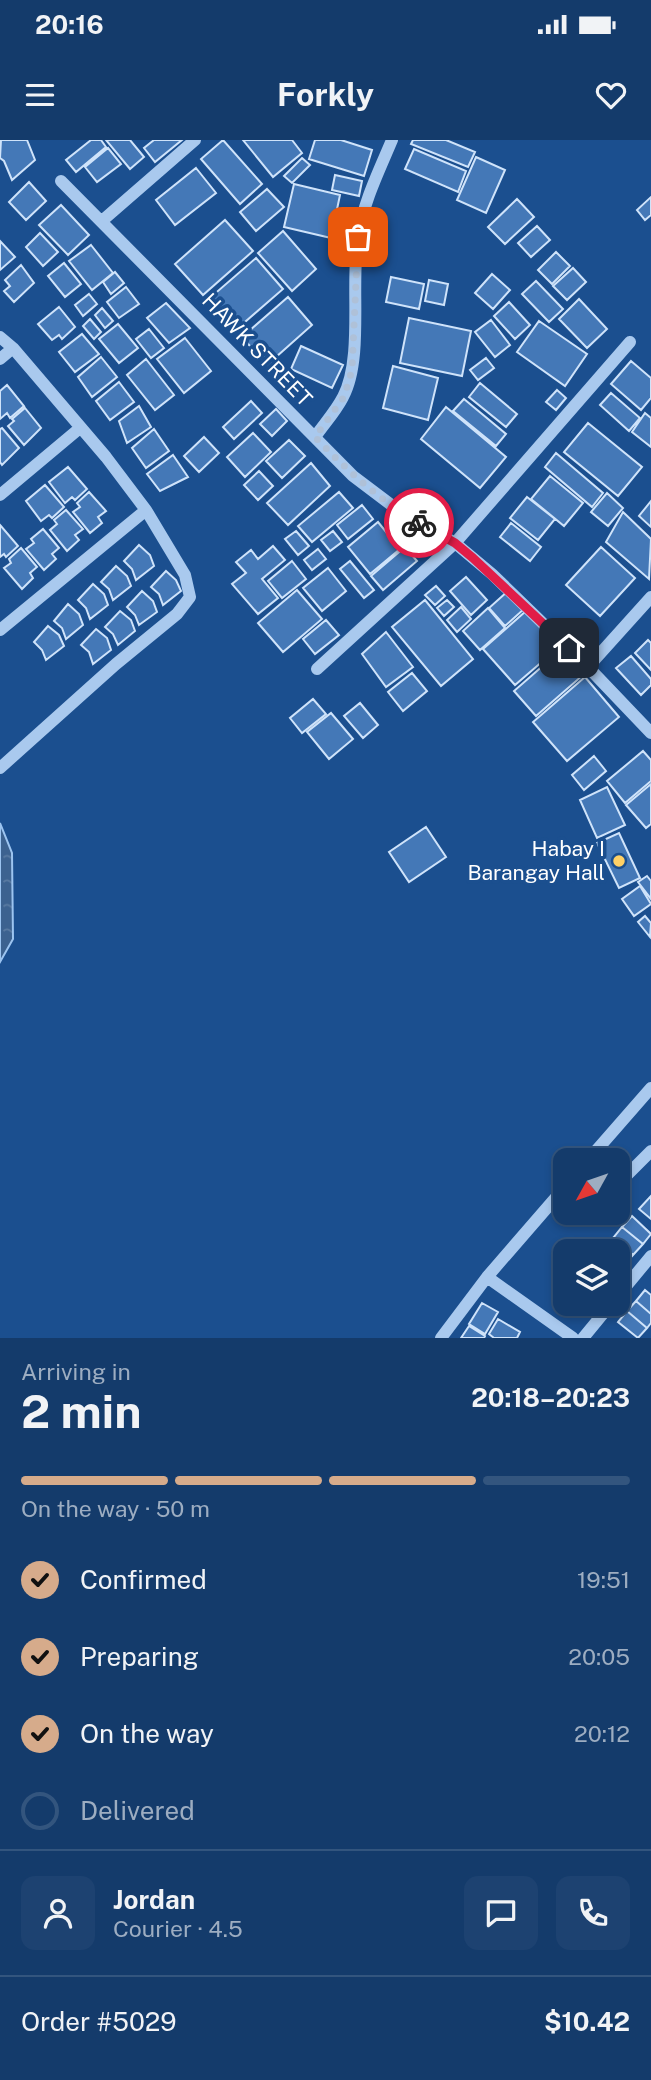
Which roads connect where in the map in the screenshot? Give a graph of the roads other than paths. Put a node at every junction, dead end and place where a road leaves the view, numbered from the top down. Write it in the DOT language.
graph roads {
  1 [pos="195,140"];
  2 [pos="392,140"];
  3 [pos="61,181"];
  4 [pos="103,220"];
  5 [pos="0,337"];
  6 [pos="630,342"];
  7 [pos="13,348"];
  8 [pos="0,359"];
  9 [pos="80,428"];
  10 [pos="315,437"];
  11 [pos="0,495"];
  12 [pos="146,510"];
  13 [pos="455,543"];
  14 [pos="651,597"];
  15 [pos="0,630"];
  16 [pos="588,667"];
  17 [pos="317,669"];
  18 [pos="651,733"];
  19 [pos="0,768"];
  20 [pos="651,1088"];
  21 [pos="598,1148"];
  22 [pos="651,1151"];
  23 [pos="630,1172"];
  24 [pos="553,1201"];
  25 [pos="651,1256"];
  26 [pos="487,1277"];
  27 [pos="630,1281"];
  28 [pos="601,1316"];
  29 [pos="441,1338"];
  30 [pos="573,1338"];
  31 [pos="583,1338"];
  1 -- 4 [label="street"];
  2 -- 10 [label="street"];
  3 -- 4 [label="street, HAWK STREET"];
  4 -- 10 [label="street, HAWK STREET"];
  5 -- 7 [label="street"];
  6 -- 13 [label="street"];
  7 -- 8 [label="street"];
  7 -- 9 [label="street"];
  9 -- 11 [label="street"];
  9 -- 12 [label="street"];
  10 -- 13 [label="street, HAWK STREET"];
  12 -- 15 [label="street"];
  12 -- 19 [label="street"];
  13 -- 16 [label="street, HAWK STREET"];
  13 -- 17 [label="street"];
  14 -- 16 [label="street"];
  16 -- 18 [label="street, HAWK STREET"];
  20 -- 21 [label="street"];
  22 -- 23 [label="street"];
  24 -- 26 [label="street"];
  25 -- 27 [label="street"];
  26 -- 29 [label="street"];
  26 -- 30 [label="street"];
  28 -- 31 [label="street"];
}
